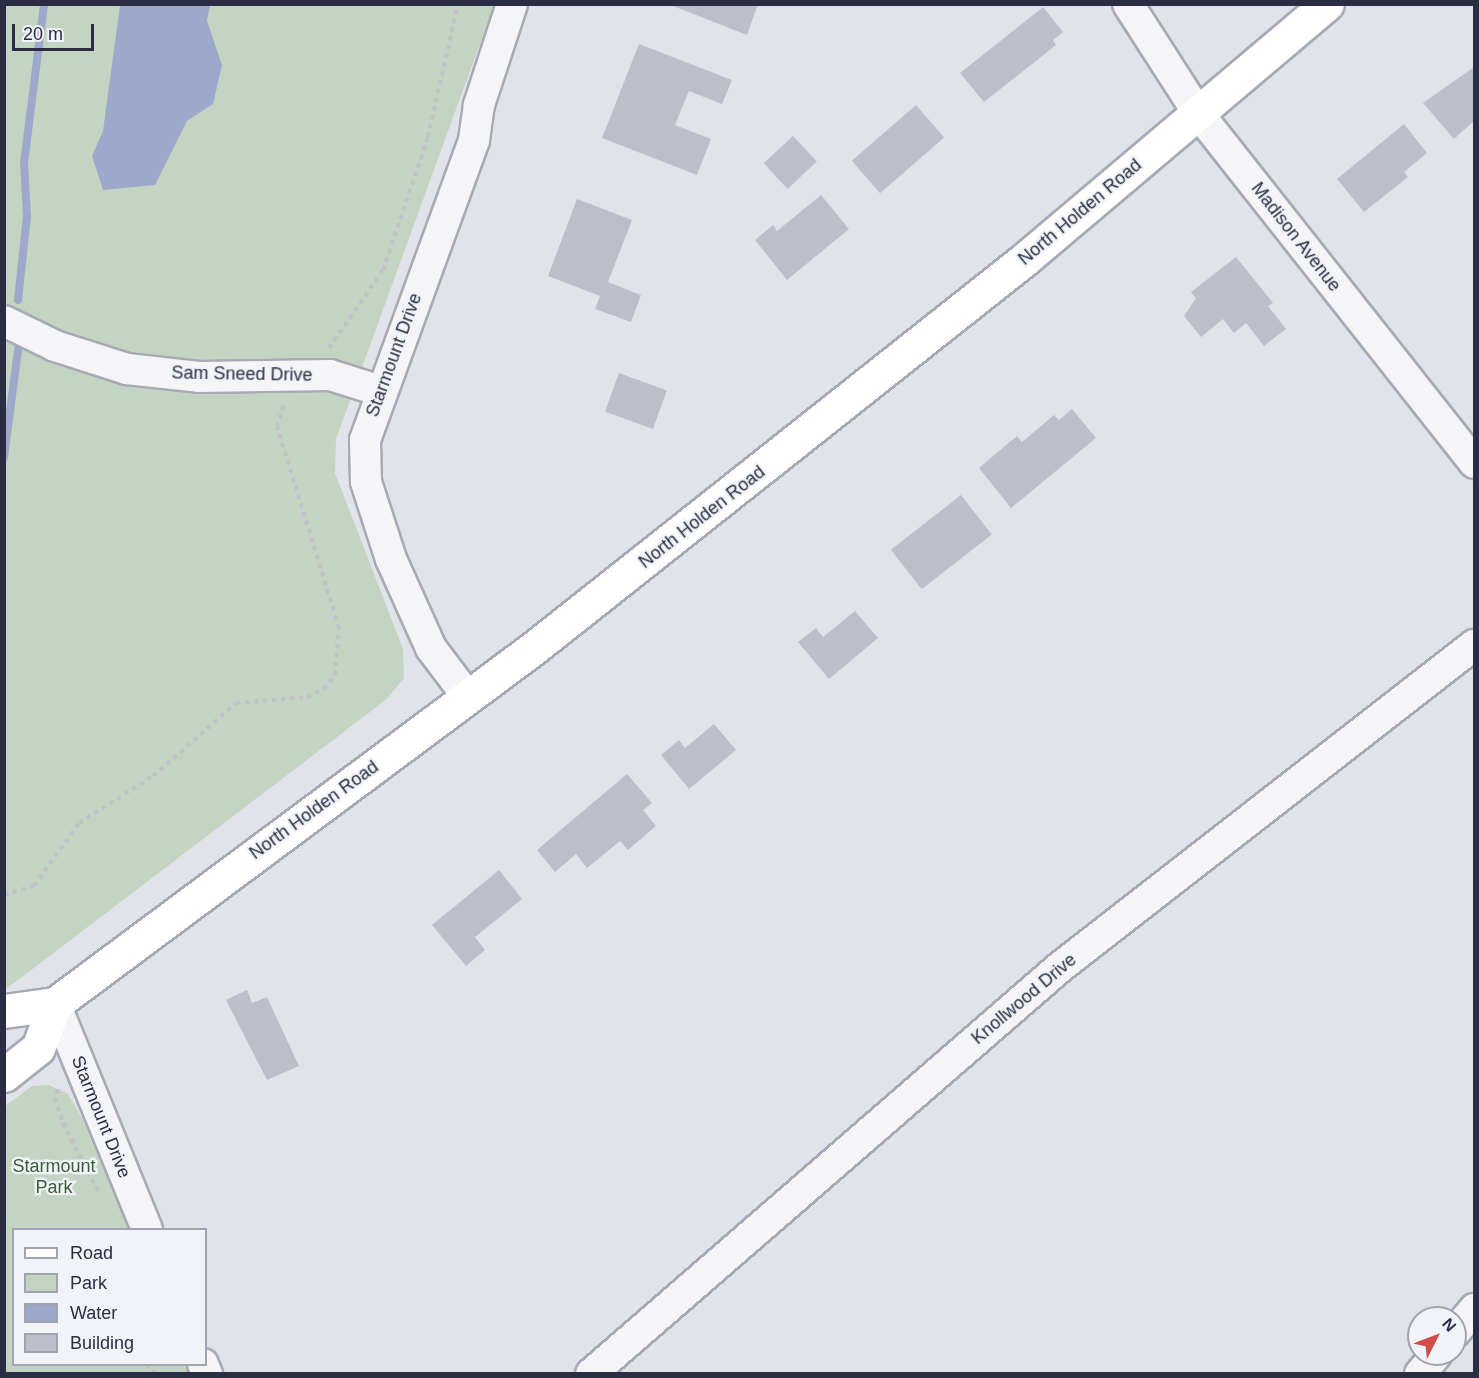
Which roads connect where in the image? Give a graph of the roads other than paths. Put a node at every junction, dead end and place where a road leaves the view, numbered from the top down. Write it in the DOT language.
graph roads {
  1 [pos="512,4"];
  2 [pos="1128,4"];
  3 [pos="1328,4"];
  4 [pos="1198,113"];
  5 [pos="4,321"];
  6 [pos="378,390"];
  7 [pos="1474,463"];
  8 [pos="1474,645"];
  9 [pos="468,697"];
  10 [pos="55,1004"];
  11 [pos="4,1011"];
  12 [pos="4,1075"];
  13 [pos="146,1228"];
  14 [pos="591,1374"];
  1 -- 6 [label="street, Starmount Drive"];
  2 -- 4 [label="street, Madison Avenue"];
  3 -- 4 [label="main road, North Holden Road"];
  4 -- 7 [label="street, Madison Avenue"];
  4 -- 9 [label="main road, North Holden Road"];
  5 -- 6 [label="street, Sam Sneed Drive"];
  6 -- 9 [label="street, Starmount Drive"];
  8 -- 14 [label="street, Knollwood Drive"];
  9 -- 10 [label="main road, North Holden Road"];
  10 -- 11 [label="main road, North Holden Road"];
  10 -- 12 [label="main road"];
  10 -- 13 [label="street, Starmount Drive"];
}
